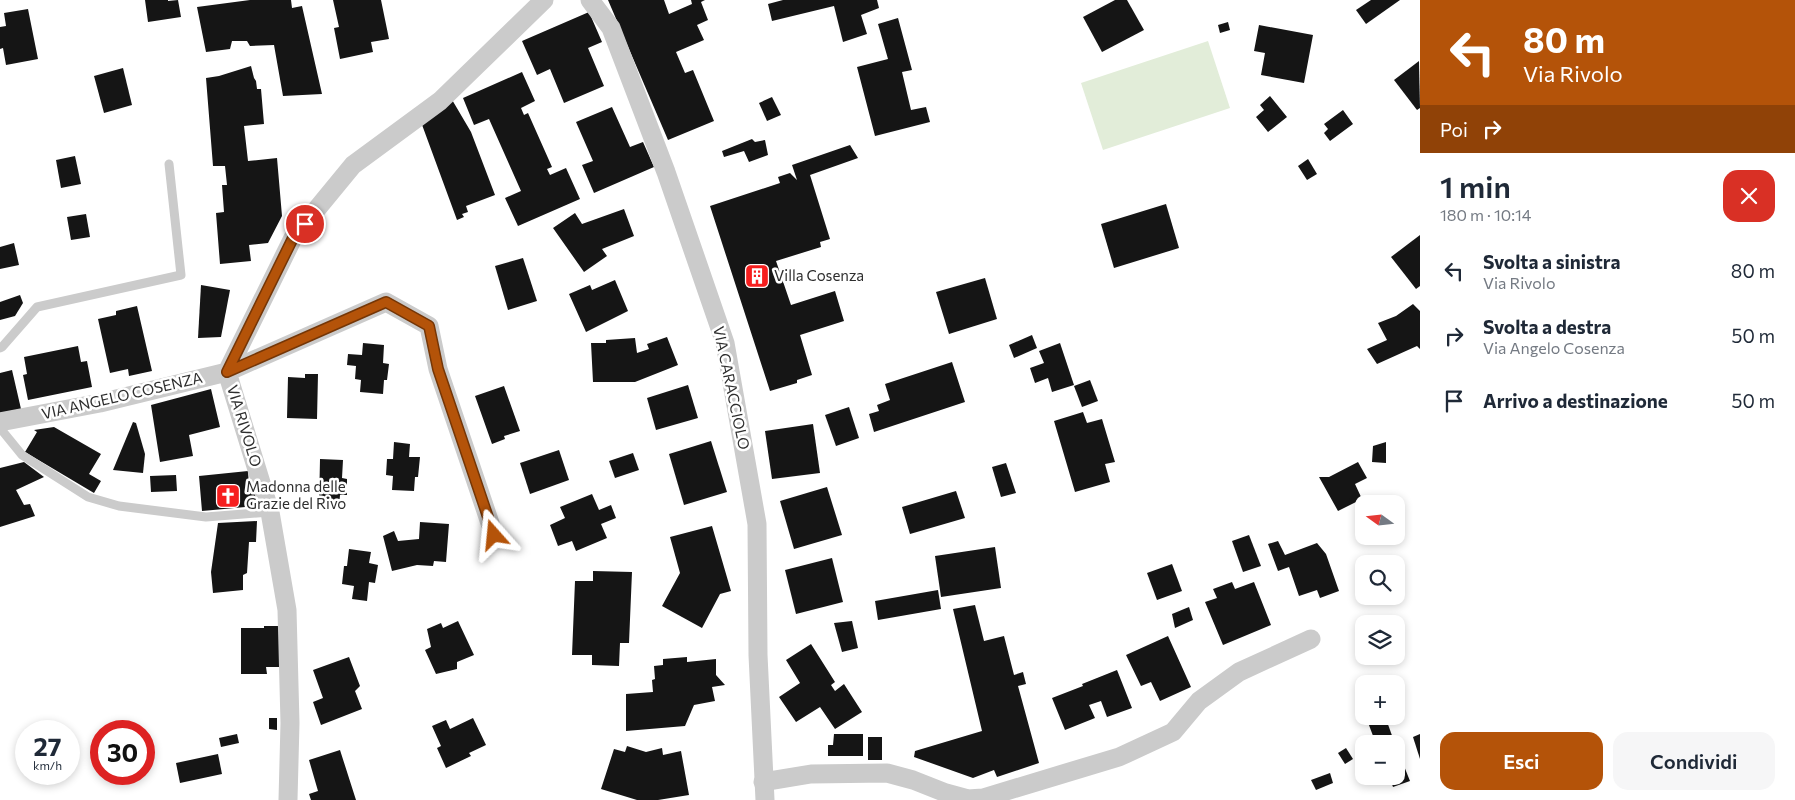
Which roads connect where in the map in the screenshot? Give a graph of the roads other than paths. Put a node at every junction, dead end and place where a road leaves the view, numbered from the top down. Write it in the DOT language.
graph roads {
  1 [pos="544,0"];
  2 [pos="590,0"];
  3 [pos="168,164"];
  4 [pos="0,348"];
  5 [pos="227,372"];
  6 [pos="0,422"];
  7 [pos="0,428"];
  8 [pos="270,512"];
  9 [pos="494,535"];
  10 [pos="1312,639"];
  11 [pos="764,791"];
  12 [pos="288,800"];
  1 -- 5 [label="street"];
  2 -- 11 [label="street, VIA CARACCIOLO"];
  3 -- 4 [label="lane"];
  5 -- 6 [label="street, VIA ANGELO COSENZA"];
  5 -- 8 [label="street, VIA RIVOLO"];
  5 -- 9 [label="street, VIA RIVOLO"];
  7 -- 8 [label="lane"];
  8 -- 12 [label="street, VIA RIVOLO"];
  10 -- 11 [label="street"];
}
